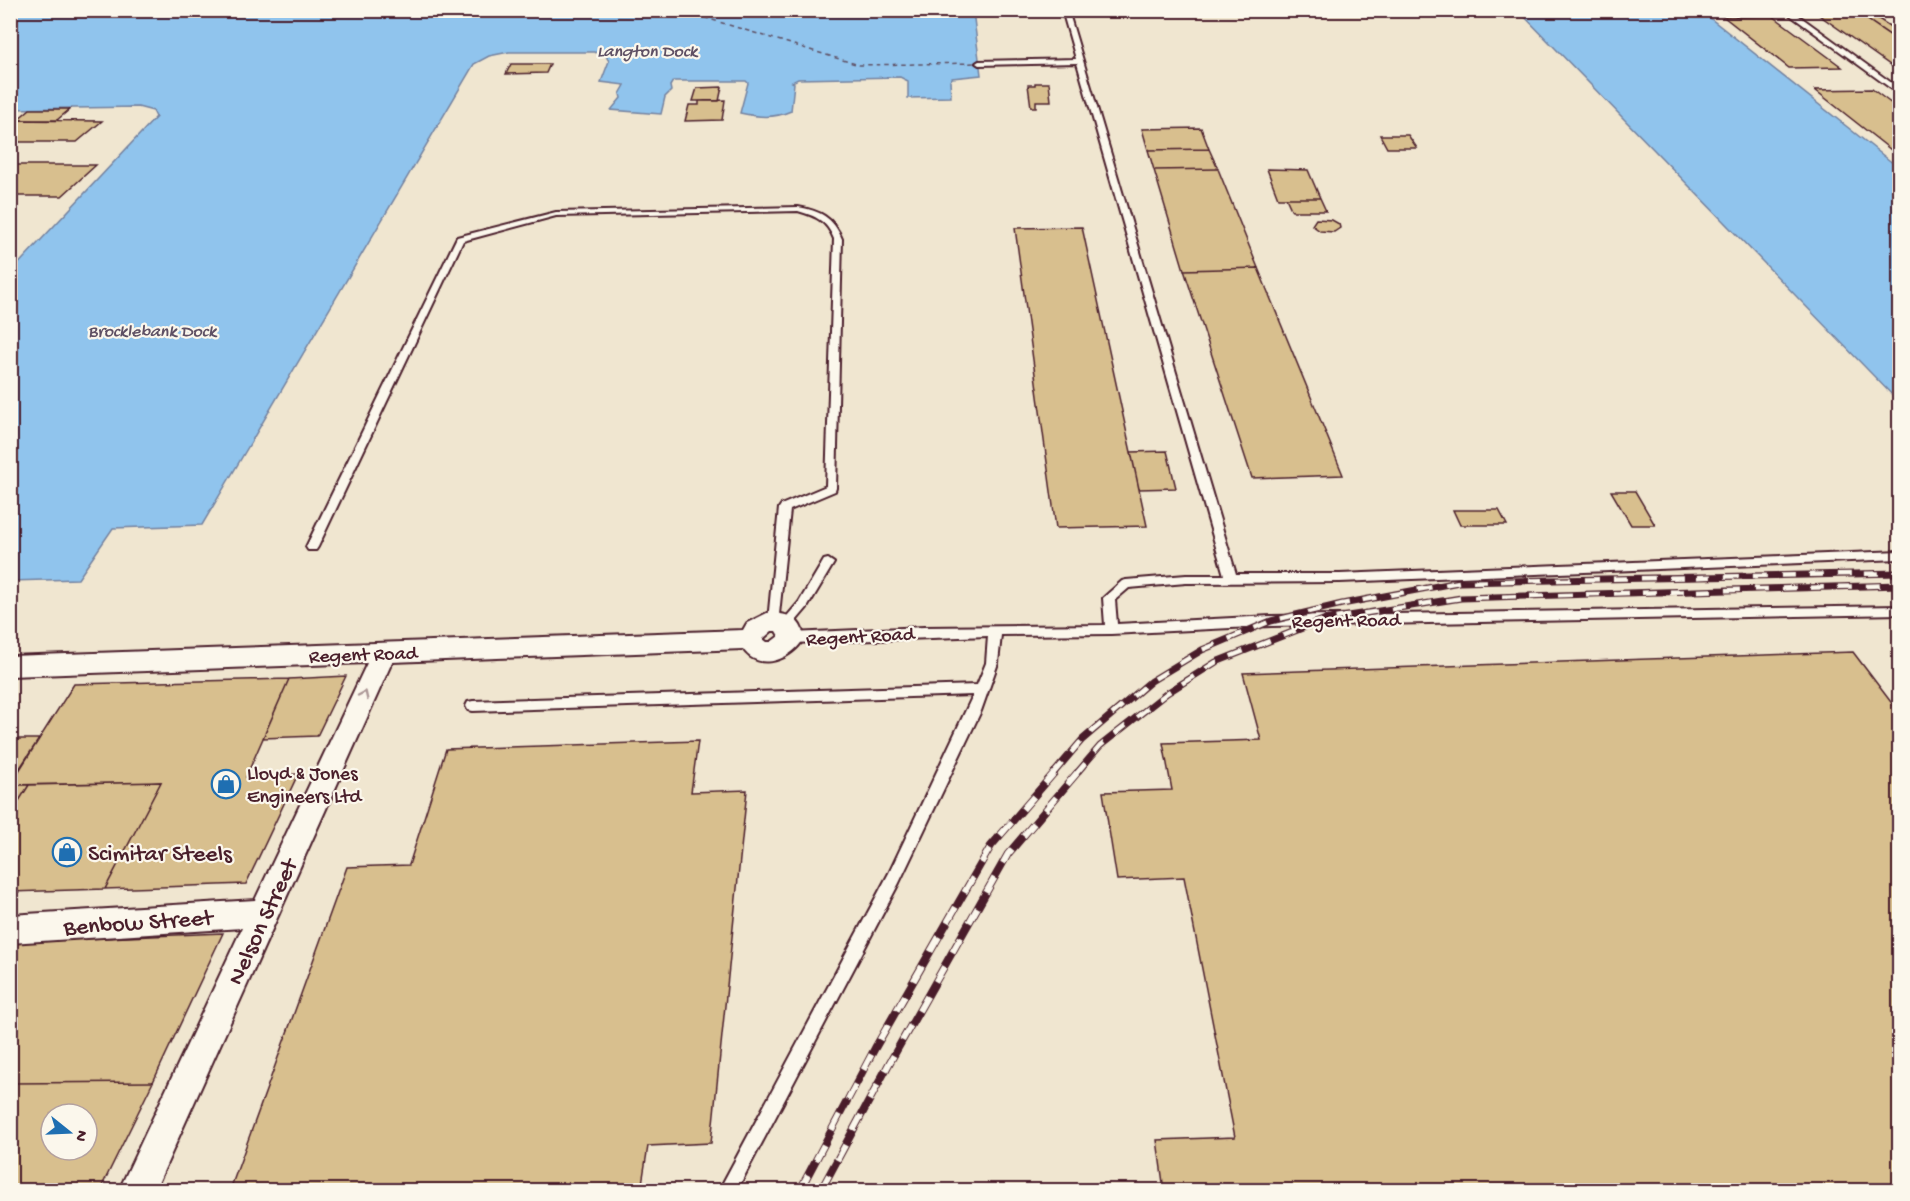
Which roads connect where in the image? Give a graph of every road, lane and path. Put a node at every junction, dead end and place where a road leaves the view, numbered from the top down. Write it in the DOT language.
graph roads {
  1 [pos="1065,10"];
  2 [pos="1786,10"];
  3 [pos="1079,61"];
  4 [pos="979,63"];
  5 [pos="1899,93"];
  6 [pos="312,547"];
  7 [pos="1899,555"];
  8 [pos="828,563"];
  9 [pos="1231,578"];
  10 [pos="1899,610"];
  11 [pos="784,628"];
  12 [pos="1111,629"];
  13 [pos="995,632"];
  14 [pos="384,652"];
  15 [pos="10,666"];
  16 [pos="982,690"];
  17 [pos="473,706"];
  18 [pos="265,913"];
  19 [pos="10,929"];
  20 [pos="137,1191"];
  21 [pos="728,1191"];
  1 -- 3 [label="lane"];
  2 -- 5 [label="lane"];
  3 -- 4 [label="lane"];
  3 -- 9 [label="lane"];
  6 -- 11 [label="lane"];
  7 -- 9 [label="lane"];
  8 -- 11 [label="lane"];
  9 -- 12 [label="lane"];
  10 -- 12 [label="lane, Regent Road"];
  11 -- 13 [label="lane, Regent Road"];
  11 -- 14 [label="street, Regent Road"];
  12 -- 13 [label="lane, Regent Road"];
  13 -- 16 [label="lane"];
  14 -- 15 [label="street, Regent Road"];
  18 -- 14 [label="street, Nelson Street, one-way"];
  16 -- 17 [label="lane"];
  16 -- 21 [label="lane"];
  18 -- 19 [label="street, Benbow Street"];
  18 -- 20 [label="street, Nelson Street"];
}
